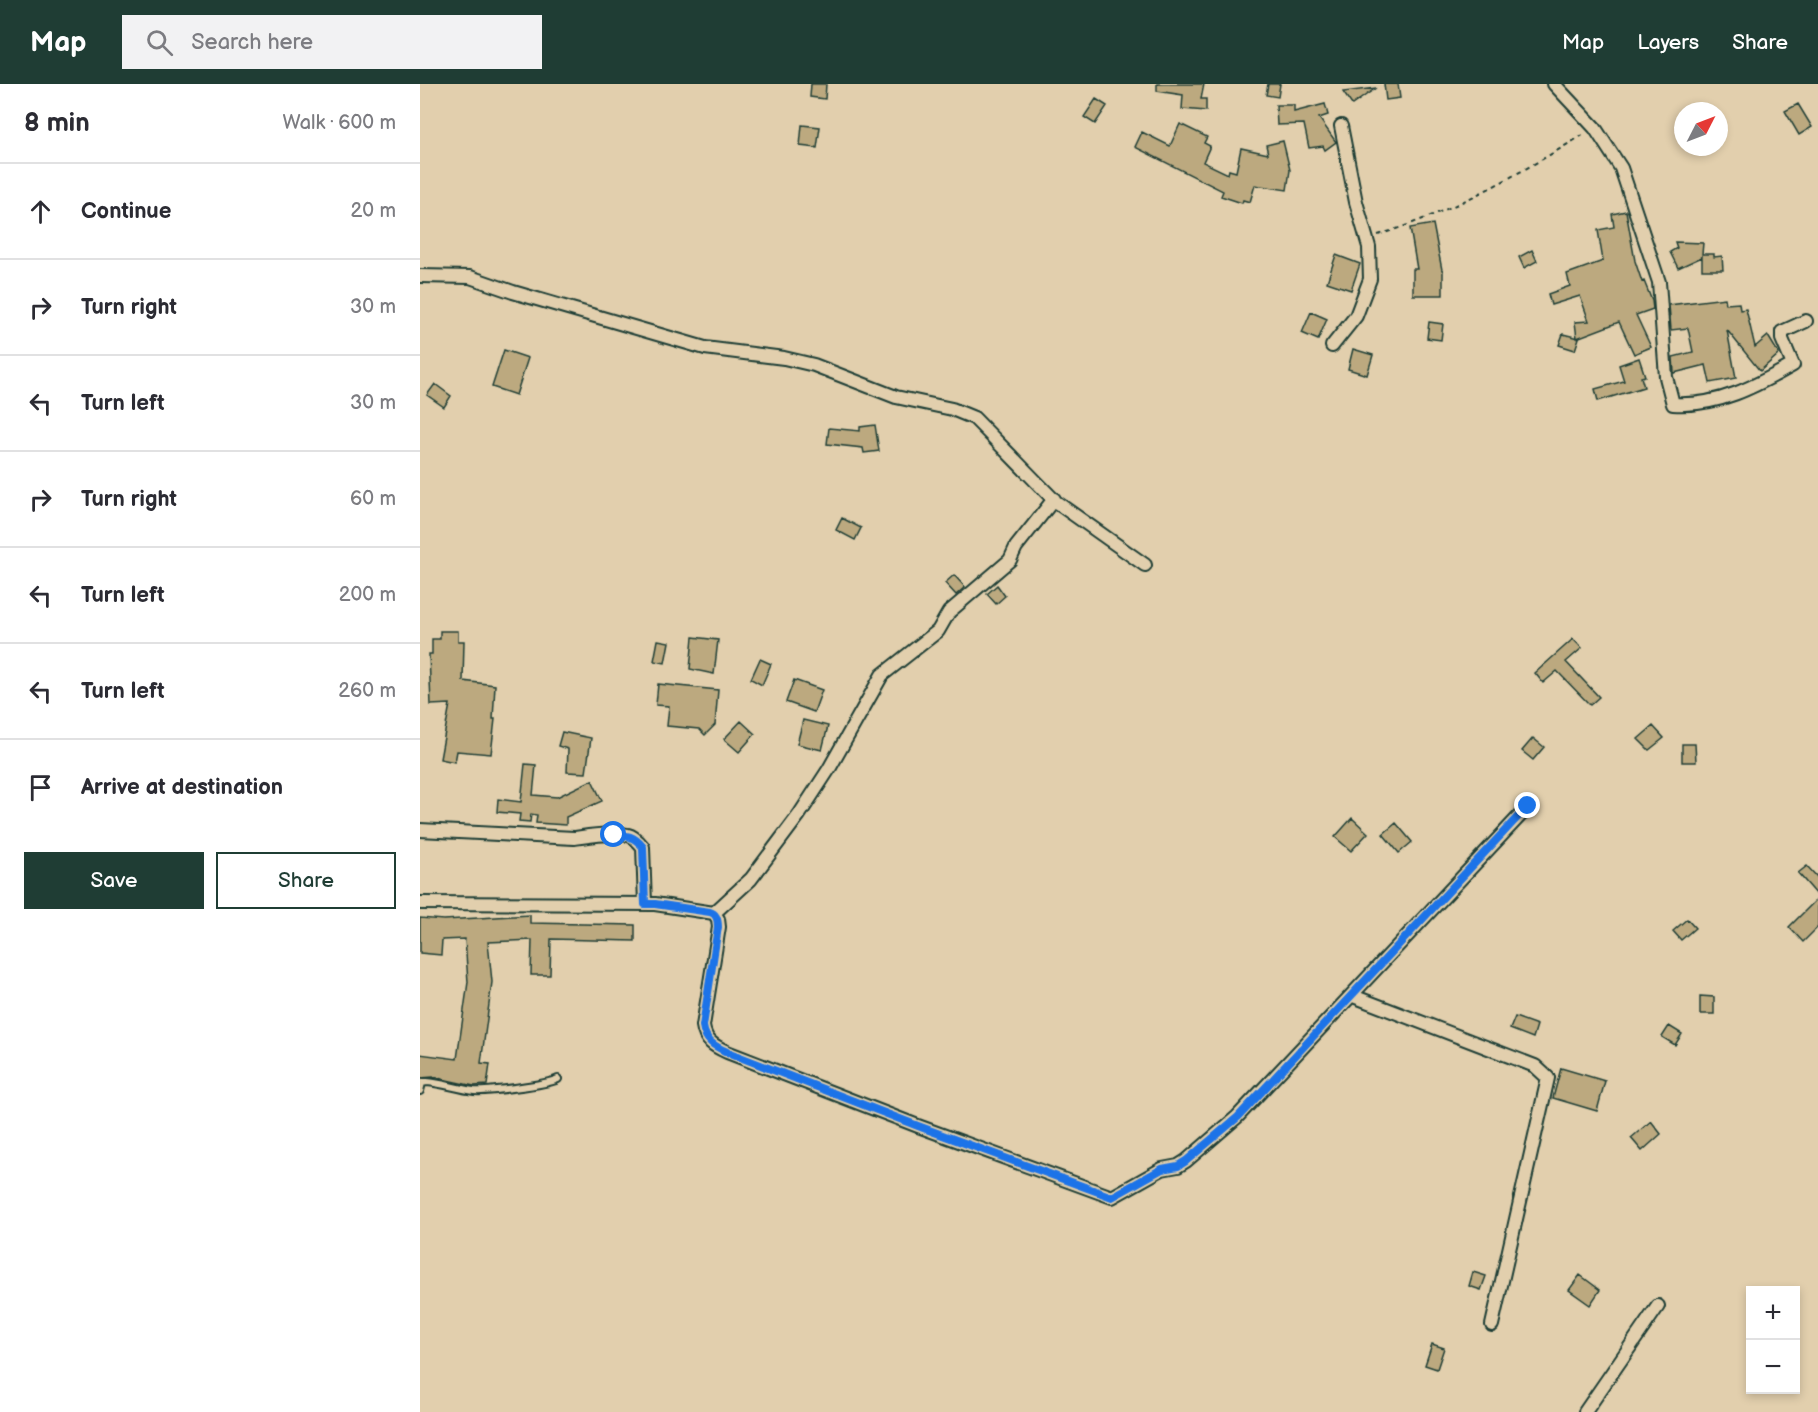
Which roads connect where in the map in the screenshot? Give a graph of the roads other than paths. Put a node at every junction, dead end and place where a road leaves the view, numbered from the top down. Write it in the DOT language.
graph roads {
  1 [pos="1554,84"];
  2 [pos="1341,126"];
  3 [pos="420,276"];
  4 [pos="1806,321"];
  5 [pos="1332,346"];
  6 [pos="1054,499"];
  7 [pos="1145,565"];
  8 [pos="1528,806"];
  9 [pos="420,830"];
  10 [pos="420,903"];
  11 [pos="645,904"];
  12 [pos="714,913"];
  13 [pos="1353,996"];
  14 [pos="558,1078"];
  15 [pos="420,1091"];
  16 [pos="1658,1306"];
  17 [pos="1492,1325"];
  18 [pos="1585,1412"];
  1 -- 4 [label="street"];
  2 -- 5 [label="street"];
  3 -- 6 [label="street"];
  6 -- 7 [label="street"];
  6 -- 12 [label="street"];
  8 -- 13 [label="street"];
  9 -- 11 [label="street"];
  10 -- 11 [label="street"];
  11 -- 12 [label="street"];
  12 -- 13 [label="street"];
  13 -- 17 [label="street"];
  14 -- 15 [label="lane"];
  16 -- 18 [label="street"];
}
